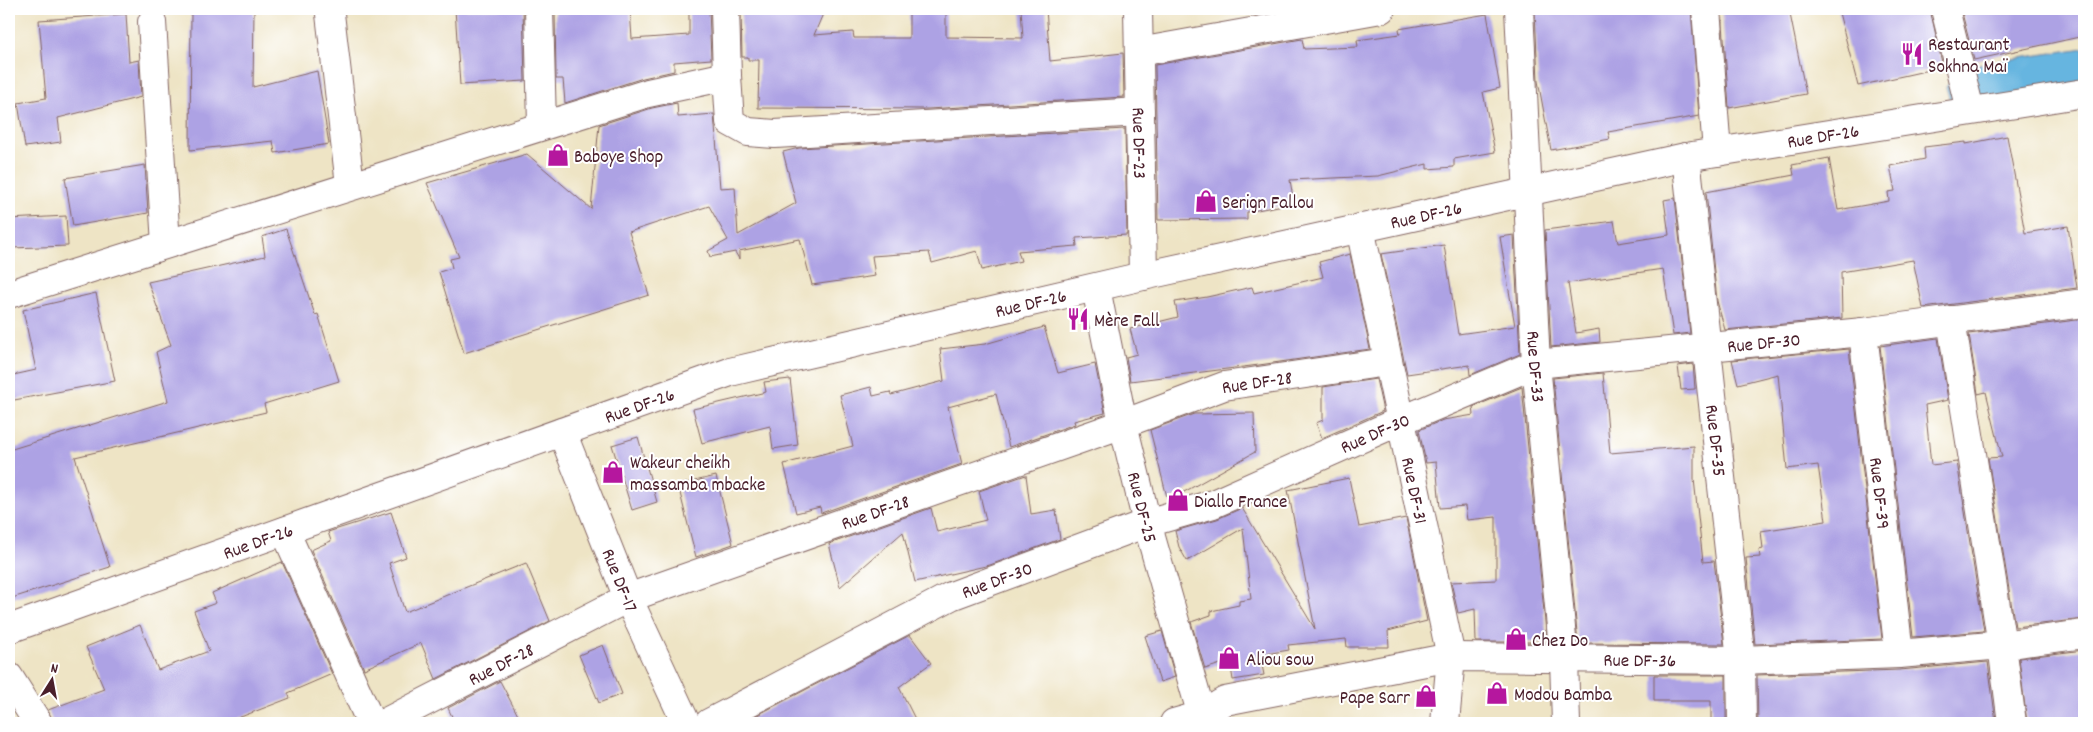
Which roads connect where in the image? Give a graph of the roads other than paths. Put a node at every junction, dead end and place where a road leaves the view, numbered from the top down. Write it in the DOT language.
graph roads {
  1 [pos="540,9"];
  2 [pos="725,9"];
  3 [pos="1138,9"];
  4 [pos="1381,9"];
  5 [pos="1519,9"];
  6 [pos="1706,9"];
  7 [pos="1945,9"];
  8 [pos="1321,13"];
  9 [pos="330,14"];
  10 [pos="152,22"];
  11 [pos="1139,52"];
  12 [pos="727,76"];
  13 [pos="2084,92"];
  14 [pos="1970,110"];
  15 [pos="1140,112"];
  16 [pos="542,125"];
  17 [pos="1717,152"];
  18 [pos="1686,157"];
  19 [pos="350,186"];
  20 [pos="1528,191"];
  21 [pos="1360,228"];
  22 [pos="166,244"];
  23 [pos="1143,276"];
  24 [pos="1096,288"];
  25 [pos="9,294"];
  26 [pos="2084,303"];
  27 [pos="1951,320"];
  28 [pos="1863,332"];
  29 [pos="1705,346"];
  30 [pos="1387,362"];
  31 [pos="1536,364"];
  32 [pos="1400,421"];
  33 [pos="1123,424"];
  34 [pos="562,432"];
  35 [pos="1147,523"];
  36 [pos="285,531"];
  37 [pos="628,598"];
  38 [pos="9,629"];
  39 [pos="2084,634"];
  40 [pos="2002,645"];
  41 [pos="1899,654"];
  42 [pos="1451,657"];
  43 [pos="1564,659"];
  44 [pos="1741,660"];
  45 [pos="9,677"];
  46 [pos="1203,719"];
  47 [pos="38,723"];
  48 [pos="371,723"];
  49 [pos="384,723"];
  50 [pos="686,723"];
  51 [pos="709,723"];
  52 [pos="1174,723"];
  53 [pos="1445,723"];
  54 [pos="1566,723"];
  55 [pos="1742,723"];
  56 [pos="2012,723"];
  1 -- 16 [label="street"];
  2 -- 12 [label="street"];
  3 -- 11 [label="street, Rue DF-23"];
  4 -- 8 [label="street"];
  5 -- 20 [label="street, Rue DF-33"];
  6 -- 17 [label="street"];
  7 -- 14 [label="street"];
  8 -- 11 [label="street"];
  9 -- 19 [label="street"];
  10 -- 22 [label="street"];
  11 -- 15 [label="street, Rue DF-23"];
  12 -- 15 [label="street"];
  12 -- 16 [label="street"];
  13 -- 14 [label="street, Rue DF-26"];
  14 -- 17 [label="street, Rue DF-26"];
  15 -- 23 [label="street, Rue DF-23"];
  16 -- 19 [label="street"];
  17 -- 18 [label="street, Rue DF-26"];
  18 -- 20 [label="street, Rue DF-26"];
  18 -- 29 [label="street, Rue DF-35"];
  19 -- 22 [label="street"];
  20 -- 21 [label="street, Rue DF-26"];
  20 -- 31 [label="street, Rue DF-33"];
  21 -- 23 [label="street, Rue DF-26"];
  21 -- 30 [label="street, Rue DF-31"];
  22 -- 25 [label="street"];
  23 -- 24 [label="street, Rue DF-26"];
  24 -- 33 [label="street, Rue DF-25"];
  24 -- 34 [label="street, Rue DF-26"];
  26 -- 27 [label="street, Rue DF-30"];
  27 -- 28 [label="street, Rue DF-30"];
  27 -- 40 [label="street"];
  28 -- 29 [label="street, Rue DF-30"];
  28 -- 41 [label="street, Rue DF-39"];
  29 -- 31 [label="street, Rue DF-30"];
  29 -- 44 [label="street, Rue DF-35"];
  30 -- 32 [label="street, Rue DF-31"];
  30 -- 33 [label="street, Rue DF-28"];
  31 -- 32 [label="street, Rue DF-30"];
  31 -- 43 [label="street, Rue DF-33"];
  32 -- 35 [label="street, Rue DF-30"];
  32 -- 42 [label="street, Rue DF-31"];
  33 -- 35 [label="street, Rue DF-25"];
  33 -- 37 [label="street, Rue DF-28"];
  34 -- 36 [label="street, Rue DF-26"];
  34 -- 37 [label="street, Rue DF-17"];
  35 -- 46 [label="street, Rue DF-25"];
  35 -- 51 [label="street, Rue DF-30"];
  36 -- 38 [label="street, Rue DF-26"];
  36 -- 48 [label="street"];
  37 -- 49 [label="street, Rue DF-28"];
  37 -- 50 [label="street, Rue DF-17"];
  39 -- 40 [label="street, Rue DF-36"];
  40 -- 41 [label="street, Rue DF-36"];
  40 -- 56 [label="street"];
  41 -- 44 [label="street, Rue DF-36"];
  42 -- 43 [label="street, Rue DF-36"];
  42 -- 46 [label="street, Rue DF-36"];
  42 -- 53 [label="street, Rue DF-31"];
  43 -- 44 [label="street, Rue DF-36"];
  43 -- 54 [label="street, Rue DF-33"];
  44 -- 55 [label="street, Rue DF-35"];
  45 -- 47 [label="street"];
  46 -- 52 [label="street, Rue DF-36"];
}
